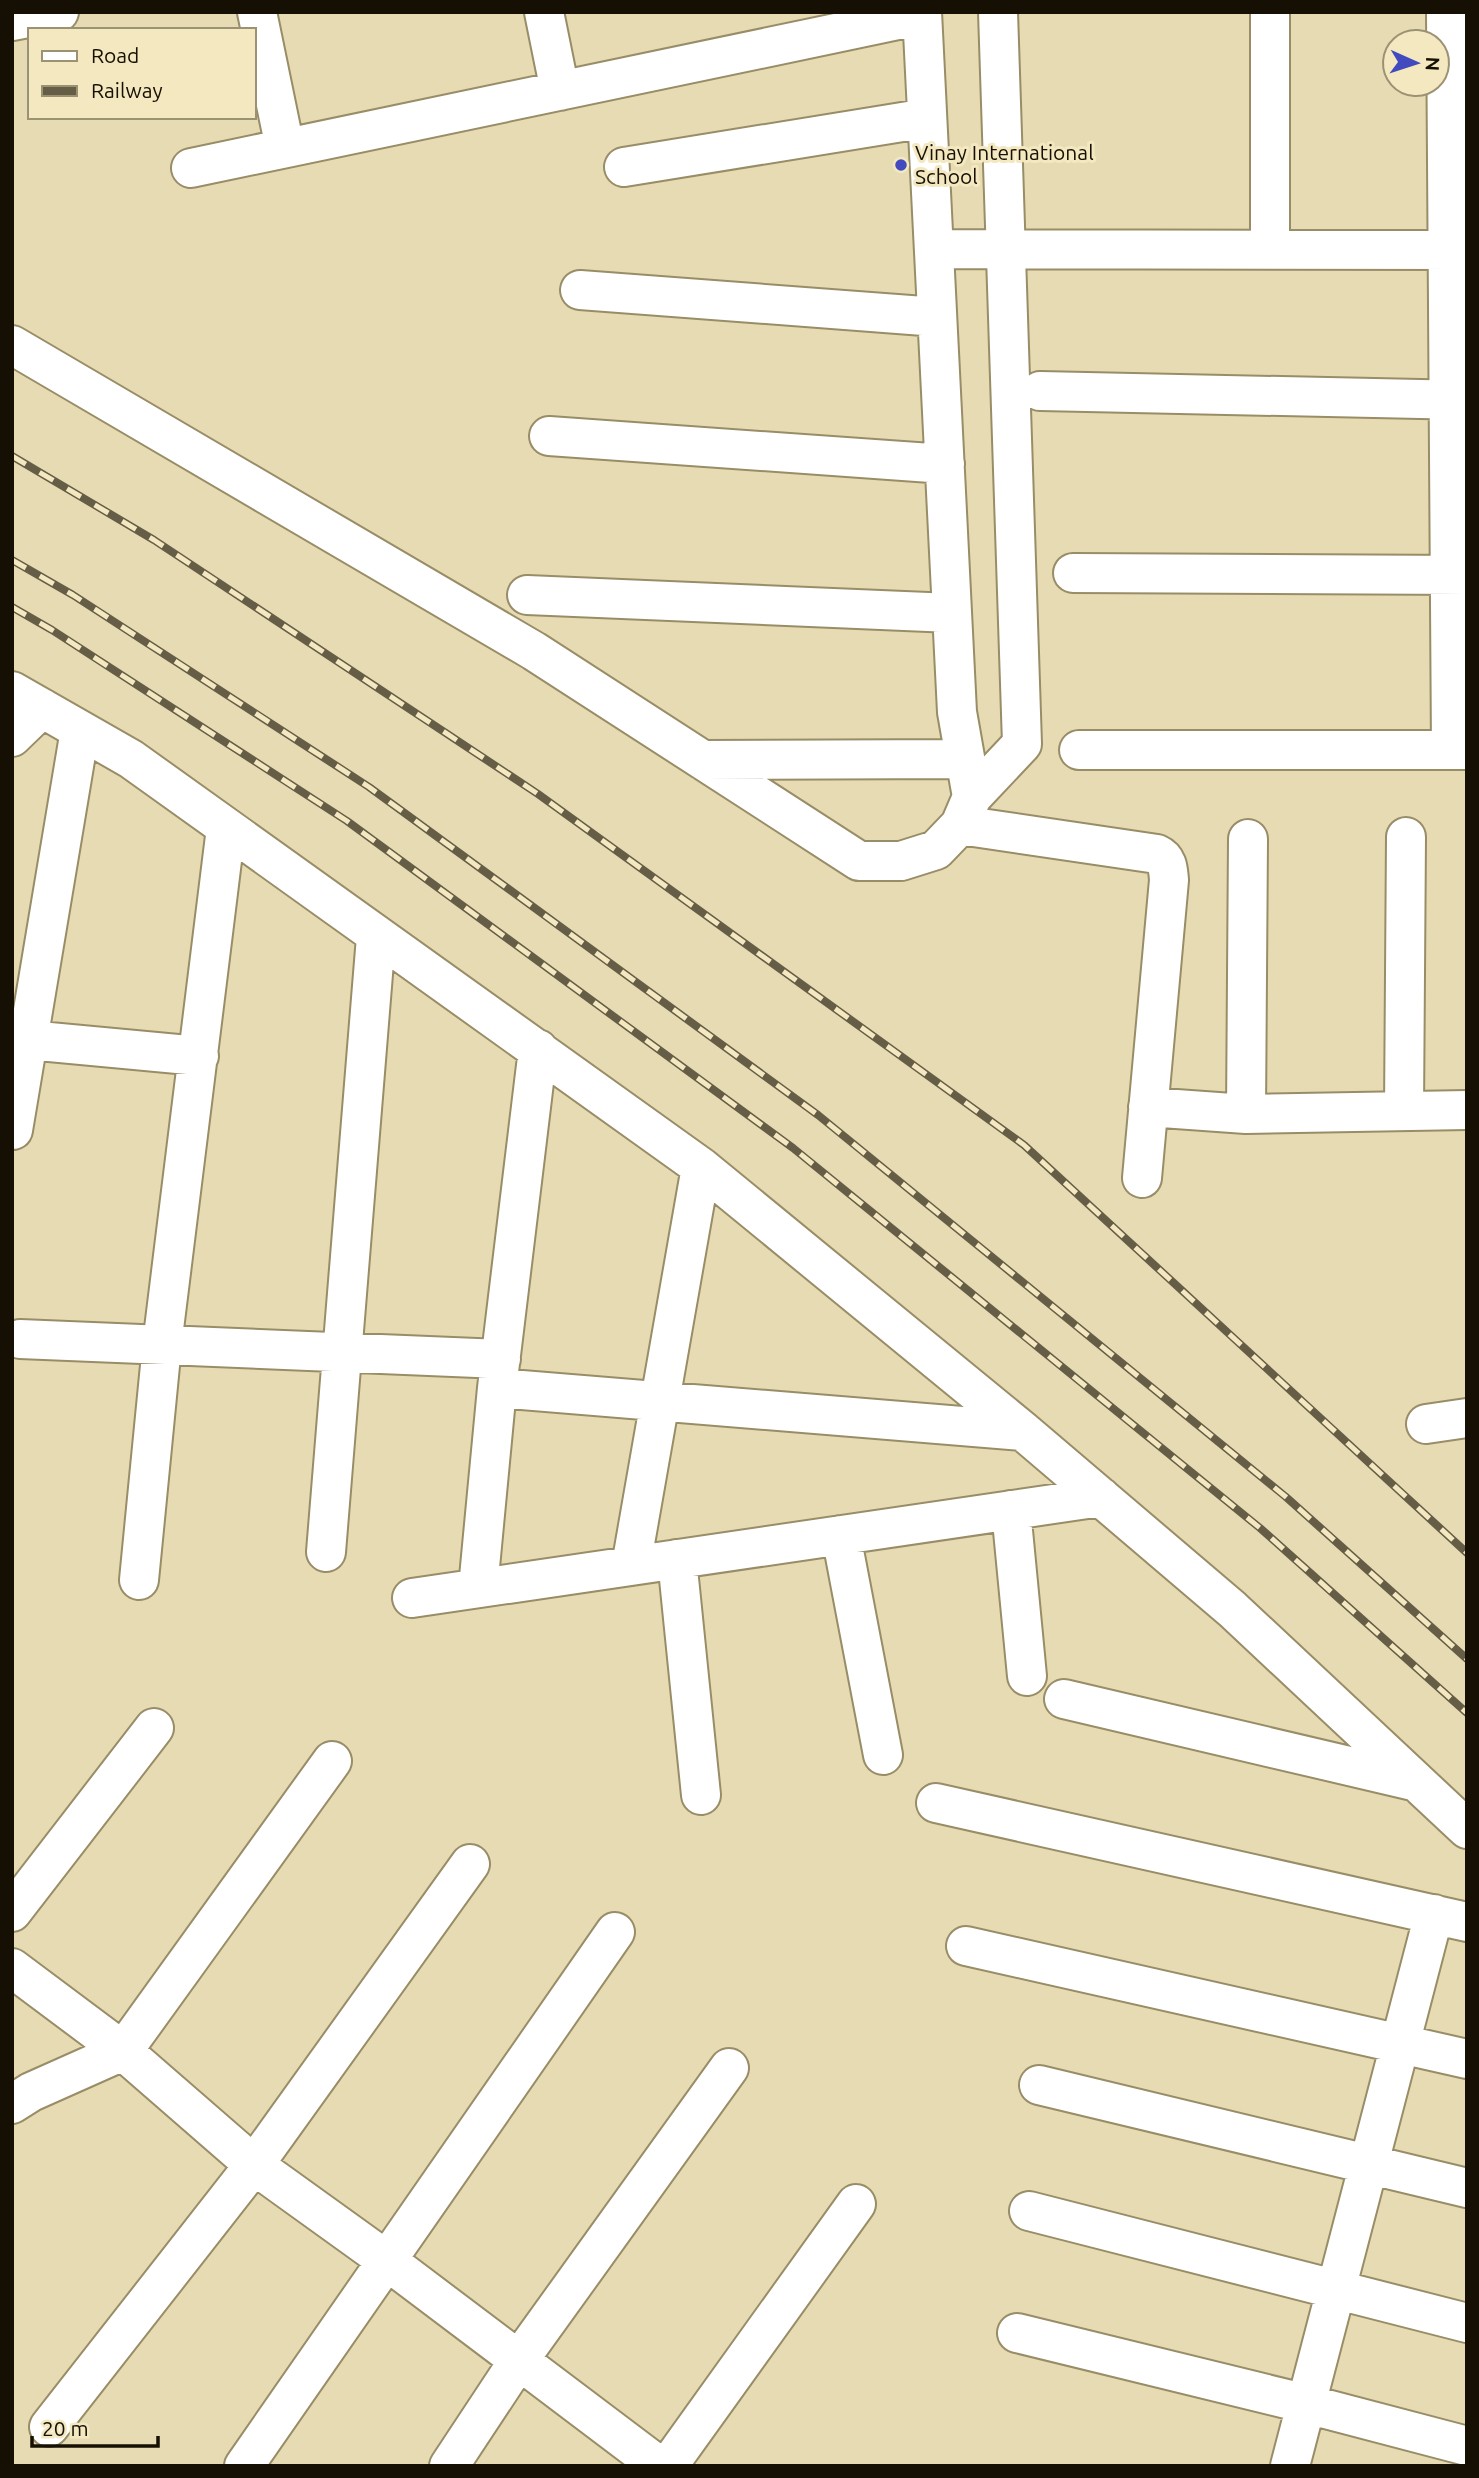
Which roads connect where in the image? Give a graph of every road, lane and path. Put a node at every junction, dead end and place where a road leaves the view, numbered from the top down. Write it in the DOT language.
graph roads {
  1 [pos="59,12"];
  2 [pos="257,12"];
  3 [pos="544,12"];
  4 [pos="998,12"];
  5 [pos="1270,12"];
  6 [pos="1446,12"];
  7 [pos="922,14"];
  8 [pos="12,22"];
  9 [pos="560,91"];
  10 [pos="927,118"];
  11 [pos="285,148"];
  12 [pos="624,167"];
  13 [pos="191,168"];
  14 [pos="1007,248"];
  15 [pos="934,249"];
  16 [pos="1270,249"];
  17 [pos="1457,250"];
  18 [pos="580,290"];
  19 [pos="937,317"];
  20 [pos="12,345"];
  21 [pos="1040,391"];
  22 [pos="1458,399"];
  23 [pos="549,436"];
  24 [pos="945,464"];
  25 [pos="1073,573"];
  26 [pos="1458,575"];
  27 [pos="527,596"];
  28 [pos="952,612"];
  29 [pos="27,700"];
  30 [pos="80,730"];
  31 [pos="12,737"];
  32 [pos="1079,750"];
  33 [pos="1459,750"];
  34 [pos="965,759"];
  35 [pos="703,760"];
  36 [pos="966,811"];
  37 [pos="226,828"];
  38 [pos="1406,837"];
  39 [pos="1248,839"];
  40 [pos="376,937"];
  41 [pos="28,1040"];
  42 [pos="538,1049"];
  43 [pos="199,1056"];
  44 [pos="1148,1107"];
  45 [pos="1467,1110"];
  46 [pos="1404,1111"];
  47 [pos="1246,1114"];
  48 [pos="13,1130"];
  49 [pos="701,1167"];
  50 [pos="1142,1178"];
  51 [pos="20,1339"];
  52 [pos="162,1345"];
  53 [pos="343,1353"];
  54 [pos="499,1374"];
  55 [pos="659,1401"];
  56 [pos="1467,1418"];
  57 [pos="1426,1424"];
  58 [pos="1023,1431"];
  59 [pos="1101,1497"];
  60 [pos="1011,1510"];
  61 [pos="841,1535"];
  62 [pos="326,1552"];
  63 [pos="677,1559"];
  64 [pos="631,1566"];
  65 [pos="139,1580"];
  66 [pos="478,1588"];
  67 [pos="412,1598"];
  68 [pos="1027,1676"];
  69 [pos="1063,1699"];
  70 [pos="154,1728"];
  71 [pos="883,1755"];
  72 [pos="332,1761"];
  73 [pos="1416,1782"];
  74 [pos="701,1795"];
  75 [pos="936,1803"];
  76 [pos="1467,1829"];
  77 [pos="470,1864"];
  78 [pos="12,1912"];
  79 [pos="1450,1918"];
  80 [pos="615,1932"];
  81 [pos="966,1946"];
  82 [pos="12,1968"];
  83 [pos="1400,2044"];
  84 [pos="123,2051"];
  85 [pos="1467,2059"];
  86 [pos="729,2068"];
  87 [pos="1039,2085"];
  88 [pos="18,2097"];
  89 [pos="254,2165"];
  90 [pos="1369,2165"];
  91 [pos="1467,2188"];
  92 [pos="856,2204"];
  93 [pos="1029,2211"];
  94 [pos="386,2260"];
  95 [pos="1336,2288"];
  96 [pos="1467,2323"];
  97 [pos="1017,2333"];
  98 [pos="519,2360"];
  99 [pos="1307,2404"];
  100 [pos="49,2427"];
  101 [pos="1467,2446"];
  102 [pos="244,2466"];
  103 [pos="449,2466"];
  104 [pos="659,2466"];
  105 [pos="668,2466"];
  106 [pos="1290,2466"];
  1 -- 8 [label="street"];
  2 -- 11 [label="street"];
  3 -- 9 [label="street"];
  4 -- 14 [label="street"];
  5 -- 16 [label="street"];
  6 -- 17 [label="street"];
  7 -- 9 [label="street"];
  7 -- 10 [label="street"];
  9 -- 11 [label="street"];
  10 -- 12 [label="street"];
  10 -- 15 [label="street"];
  11 -- 13 [label="street"];
  14 -- 15 [label="street"];
  14 -- 16 [label="street"];
  14 -- 36 [label="street"];
  15 -- 19 [label="street"];
  16 -- 17 [label="street"];
  17 -- 22 [label="street"];
  18 -- 19 [label="street"];
  19 -- 24 [label="street"];
  20 -- 35 [label="street"];
  21 -- 22 [label="street"];
  22 -- 26 [label="street"];
  23 -- 24 [label="street"];
  24 -- 28 [label="street"];
  25 -- 26 [label="street"];
  26 -- 33 [label="street"];
  27 -- 28 [label="street"];
  28 -- 34 [label="street"];
  29 -- 30 [label="street"];
  29 -- 31 [label="street"];
  30 -- 37 [label="street"];
  30 -- 41 [label="street"];
  32 -- 33 [label="street"];
  34 -- 35 [label="street"];
  34 -- 36 [label="street"];
  35 -- 36 [label="street"];
  36 -- 44 [label="street"];
  37 -- 40 [label="street"];
  37 -- 43 [label="street"];
  38 -- 46 [label="street"];
  39 -- 47 [label="street"];
  40 -- 42 [label="street"];
  40 -- 53 [label="street"];
  41 -- 43 [label="street"];
  41 -- 48 [label="street"];
  42 -- 49 [label="street"];
  42 -- 54 [label="street"];
  43 -- 52 [label="street"];
  44 -- 47 [label="street"];
  44 -- 50 [label="street"];
  45 -- 46 [label="street"];
  46 -- 47 [label="street"];
  49 -- 55 [label="street"];
  49 -- 58 [label="street"];
  51 -- 52 [label="street"];
  52 -- 53 [label="street"];
  52 -- 65 [label="street"];
  53 -- 54 [label="street"];
  53 -- 62 [label="street"];
  54 -- 55 [label="street"];
  54 -- 66 [label="street"];
  55 -- 58 [label="street"];
  55 -- 64 [label="street"];
  56 -- 57 [label="street"];
  58 -- 59 [label="street"];
  59 -- 60 [label="street"];
  59 -- 73 [label="street"];
  60 -- 61 [label="street"];
  60 -- 68 [label="street"];
  61 -- 63 [label="street"];
  61 -- 71 [label="street"];
  63 -- 64 [label="street"];
  63 -- 74 [label="street"];
  64 -- 66 [label="street"];
  66 -- 67 [label="street"];
  69 -- 73 [label="street"];
  70 -- 78 [label="street"];
  72 -- 84 [label="street"];
  73 -- 76 [label="street"];
  75 -- 79 [label="street"];
  77 -- 89 [label="street"];
  79 -- 83 [label="street"];
  80 -- 94 [label="street"];
  81 -- 83 [label="street"];
  82 -- 84 [label="street"];
  83 -- 85 [label="street"];
  83 -- 90 [label="street"];
  84 -- 88 [label="street"];
  84 -- 89 [label="street"];
  86 -- 98 [label="street"];
  87 -- 90 [label="street"];
  89 -- 94 [label="street"];
  89 -- 100 [label="street"];
  90 -- 91 [label="street"];
  90 -- 95 [label="street"];
  92 -- 105 [label="street"];
  93 -- 95 [label="street"];
  94 -- 98 [label="street"];
  94 -- 102 [label="street"];
  95 -- 96 [label="street"];
  95 -- 99 [label="street"];
  97 -- 99 [label="street"];
  98 -- 103 [label="street"];
  98 -- 104 [label="street"];
  99 -- 101 [label="street"];
  99 -- 106 [label="street"];
}
